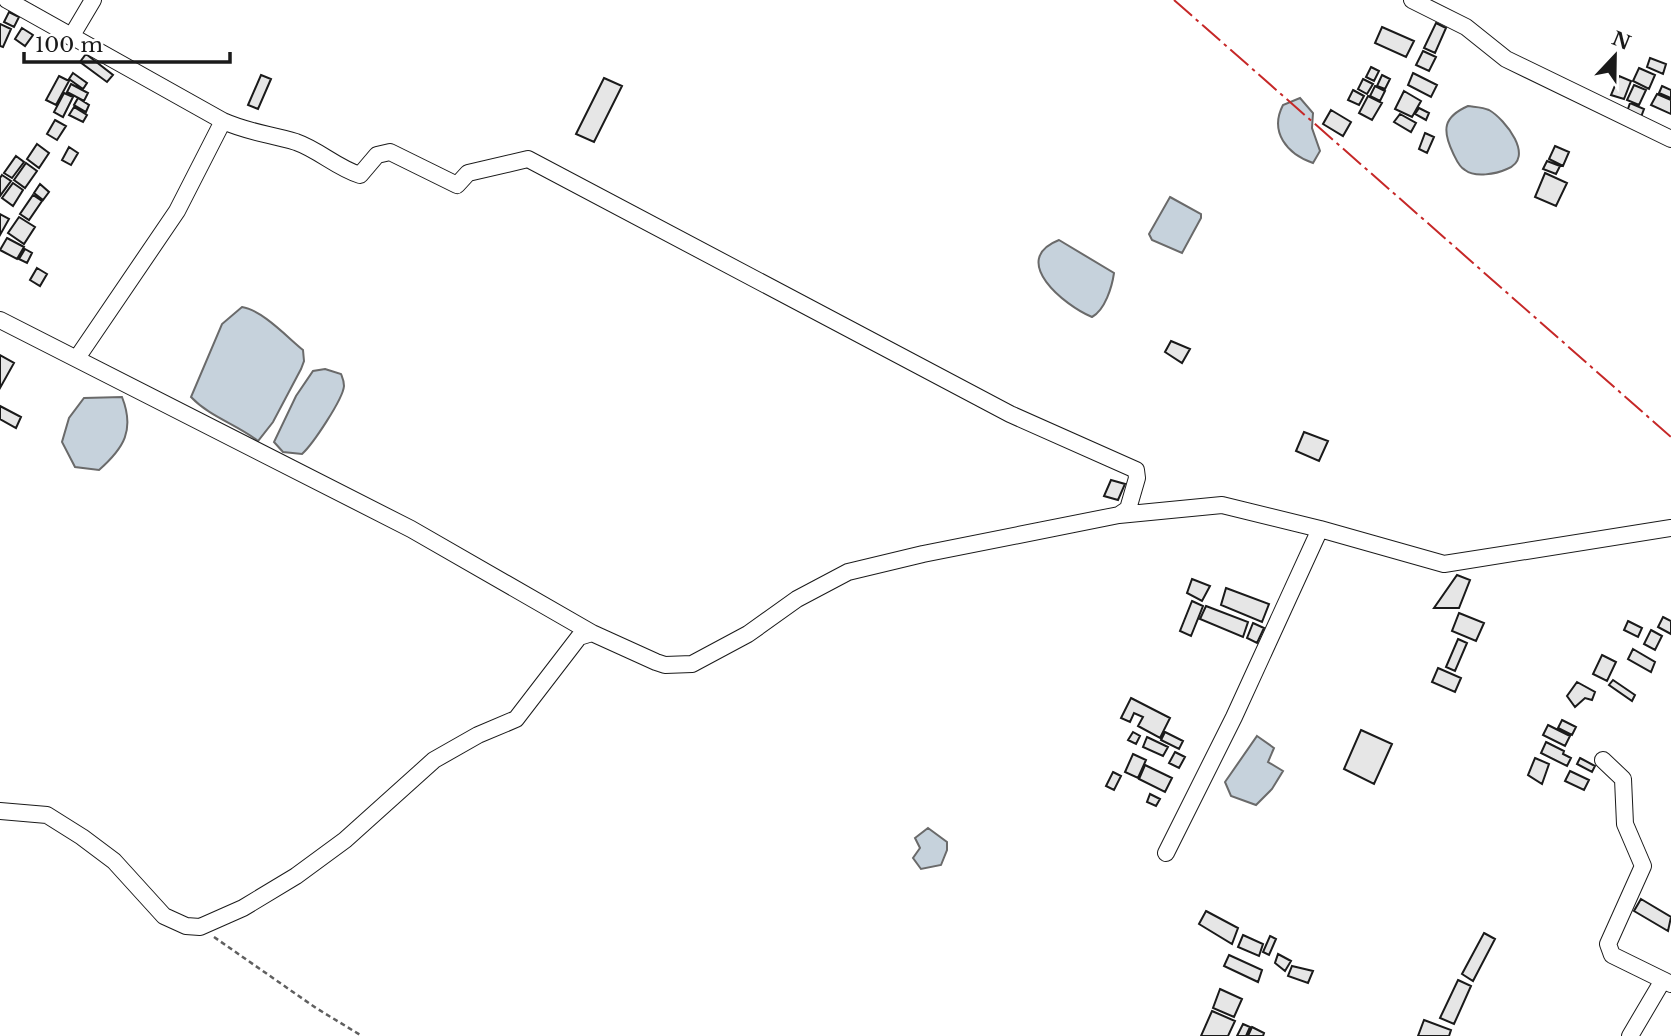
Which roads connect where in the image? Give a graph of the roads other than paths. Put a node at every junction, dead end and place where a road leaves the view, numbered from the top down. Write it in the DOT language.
graph roads {
  1 [pos="6,0"];
  2 [pos="93,0"];
  3 [pos="1412,0"];
  4 [pos="71,37"];
  5 [pos="223,121"];
  6 [pos="1671,139"];
  7 [pos="0,320"];
  8 [pos="77,358"];
  9 [pos="1119,515"];
  10 [pos="1671,528"];
  11 [pos="1320,529"];
  12 [pos="592,633"];
  13 [pos="1603,760"];
  14 [pos="0,811"];
  15 [pos="1166,853"];
  16 [pos="1667,982"];
  17 [pos="1630,1036"];
  1 -- 4 [label="street"];
  2 -- 4 [label="street"];
  3 -- 6 [label="street"];
  4 -- 5 [label="street"];
  5 -- 8 [label="street"];
  5 -- 9 [label="street"];
  7 -- 8 [label="street"];
  8 -- 12 [label="street"];
  9 -- 11 [label="street"];
  9 -- 12 [label="street"];
  10 -- 11 [label="street"];
  11 -- 15 [label="street"];
  12 -- 14 [label="street"];
  13 -- 16 [label="street"];
  16 -- 17 [label="street"];
}
